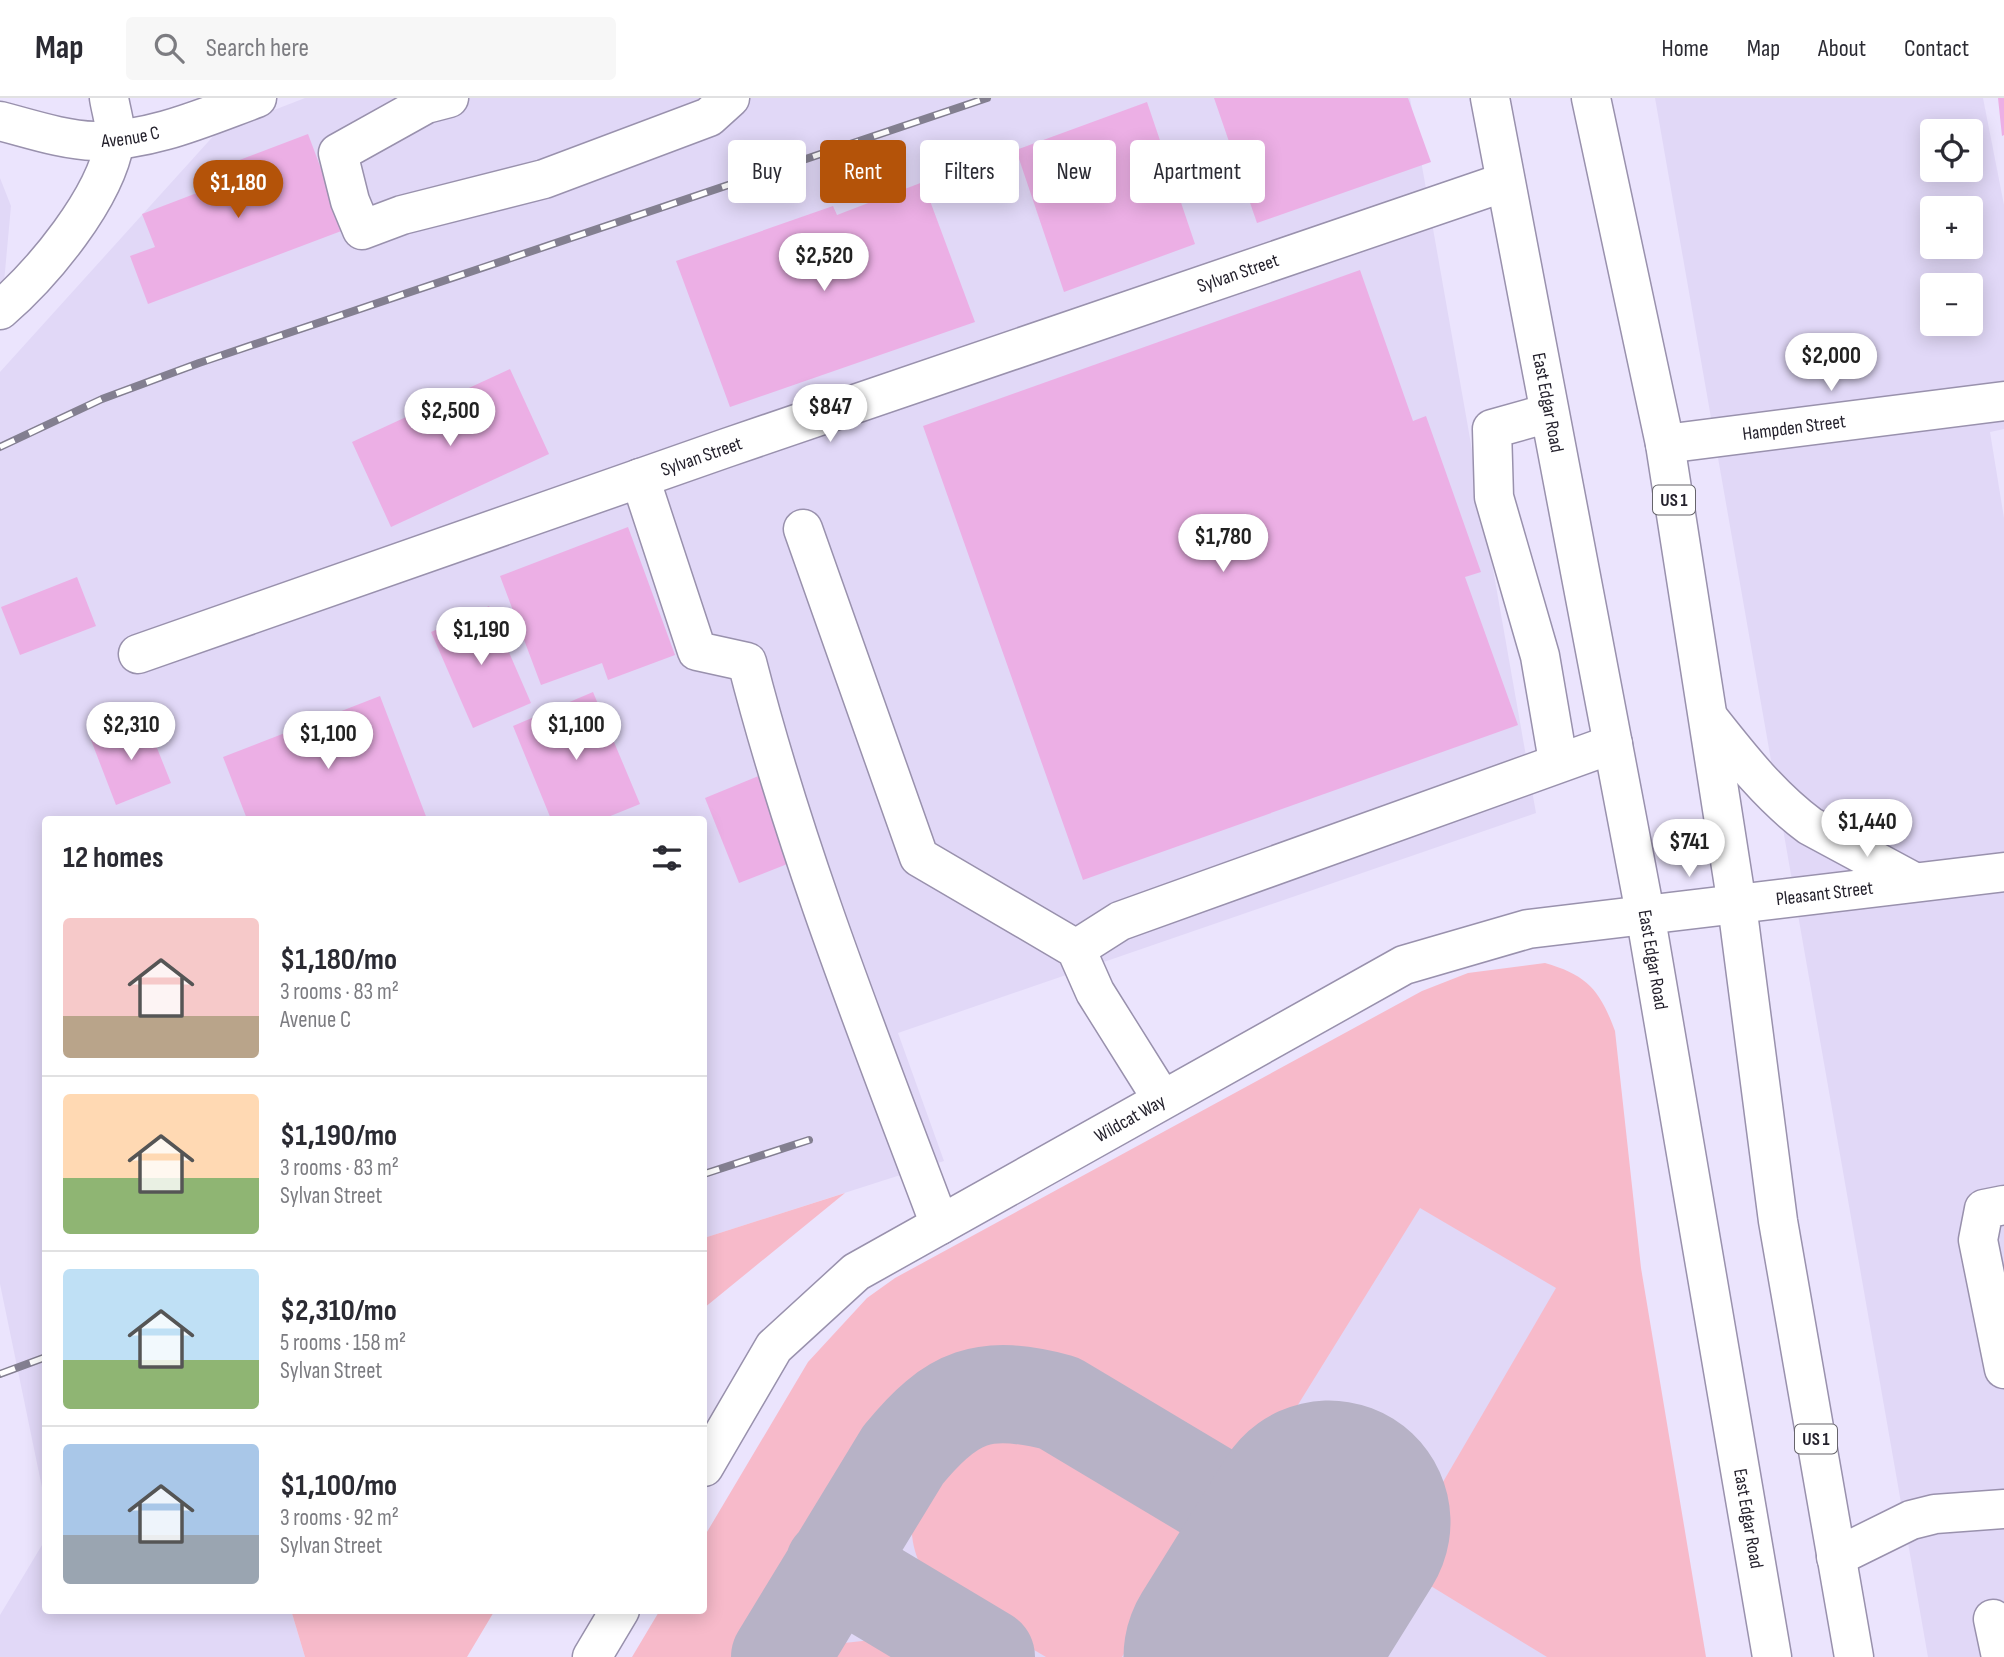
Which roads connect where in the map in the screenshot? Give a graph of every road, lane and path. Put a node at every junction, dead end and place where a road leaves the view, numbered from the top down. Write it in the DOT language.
graph roads {
  1 [pos="108,98"];
  2 [pos="257,98"];
  3 [pos="449,98"];
  4 [pos="730,98"];
  5 [pos="1490,98"];
  6 [pos="1591,98"];
  7 [pos="0,121"];
  8 [pos="116,139"];
  9 [pos="1505,182"];
  10 [pos="0,310"];
  11 [pos="2004,401"];
  12 [pos="1549,413"];
  13 [pos="1665,444"];
  14 [pos="640,478"];
  15 [pos="803,529"];
  16 [pos="138,654"];
  17 [pos="1710,720"];
  18 [pos="1613,744"];
  19 [pos="1558,761"];
  20 [pos="2004,872"];
  21 [pos="1914,883"];
  22 [pos="1737,905"];
  23 [pos="1645,913"];
  24 [pos="1076,949"];
  25 [pos="1162,1099"];
  26 [pos="2004,1205"];
  27 [pos="940,1225"];
  28 [pos="2004,1369"];
  29 [pos="707,1462"];
  30 [pos="2004,1509"];
  31 [pos="1836,1556"];
  32 [pos="618,1614"];
  33 [pos="1993,1619"];
  34 [pos="592,1657"];
  35 [pos="1772,1657"];
  36 [pos="1854,1657"];
  37 [pos="2001,1657"];
  1 -- 8 [label="main road"];
  2 -- 8 [label="main road, Avenue C"];
  3 -- 4 [label="main road"];
  5 -- 9 [label="main road, East Edgar Road"];
  6 -- 13 [label="main road, US 1"];
  7 -- 8 [label="main road, Avenue C"];
  8 -- 10 [label="main road"];
  9 -- 12 [label="main road, East Edgar Road"];
  9 -- 14 [label="main road, Sylvan Street"];
  11 -- 13 [label="main road, Hampden Street"];
  12 -- 18 [label="main road, East Edgar Road"];
  12 -- 19 [label="main road"];
  13 -- 17 [label="main road, US 1"];
  14 -- 16 [label="main road, Sylvan Street"];
  14 -- 27 [label="main road"];
  15 -- 24 [label="main road"];
  17 -- 21 [label="main road"];
  17 -- 22 [label="main road, US 1"];
  18 -- 19 [label="main road"];
  18 -- 23 [label="main road, East Edgar Road"];
  19 -- 24 [label="main road"];
  20 -- 21 [label="main road, Pleasant Street"];
  21 -- 22 [label="main road, Pleasant Street"];
  22 -- 23 [label="main road, Pleasant Street"];
  22 -- 31 [label="main road, US 1"];
  23 -- 25 [label="main road, Wildcat Way"];
  23 -- 35 [label="main road, East Edgar Road"];
  24 -- 25 [label="main road"];
  25 -- 27 [label="main road, Wildcat Way"];
  26 -- 28 [label="main road"];
  27 -- 29 [label="main road, Wildcat Way"];
  30 -- 31 [label="main road"];
  31 -- 36 [label="main road, US 1"];
  32 -- 34 [label="main road"];
  33 -- 37 [label="main road"];
}
